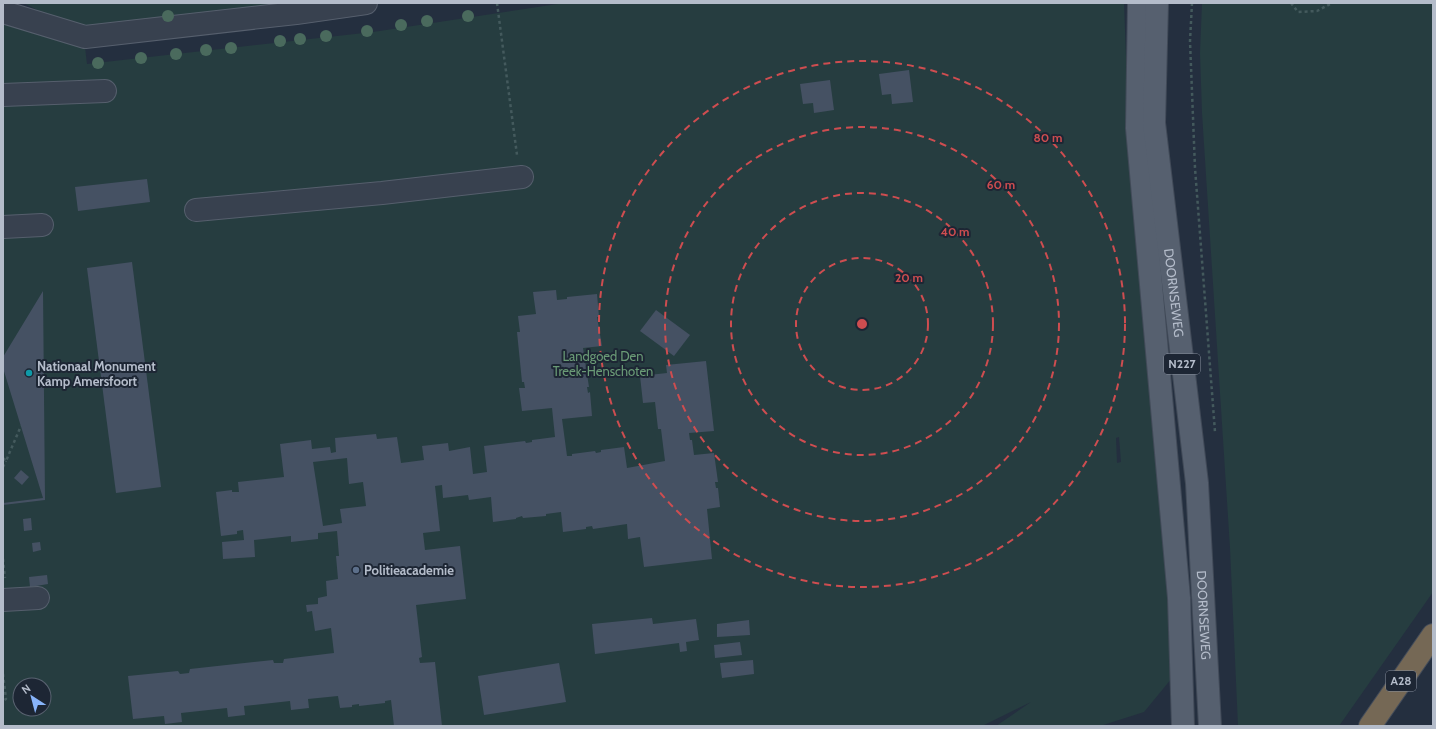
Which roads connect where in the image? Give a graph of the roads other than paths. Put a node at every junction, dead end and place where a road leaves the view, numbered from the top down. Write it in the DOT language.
graph roads {
  1 [pos="366,3"];
  2 [pos="1139,3"];
  3 [pos="1157,3"];
  4 [pos="3,12"];
  5 [pos="105,91"];
  6 [pos="3,95"];
  7 [pos="522,177"];
  8 [pos="196,210"];
  9 [pos="42,225"];
  10 [pos="3,227"];
  11 [pos="38,598"];
  12 [pos="3,600"];
  13 [pos="1433,636"];
  14 [pos="1183,726"];
  15 [pos="1210,726"];
  16 [pos="1370,726"];
  1 -- 4 [label="lane"];
  2 -- 14 [label="main road, DOORNSEWEG / N227"];
  3 -- 15 [label="main road, DOORNSEWEG / N227"];
  5 -- 6 [label="lane"];
  7 -- 8 [label="lane"];
  9 -- 10 [label="lane"];
  11 -- 12 [label="lane"];
  13 -- 16 [label="highway, A28"];
}
